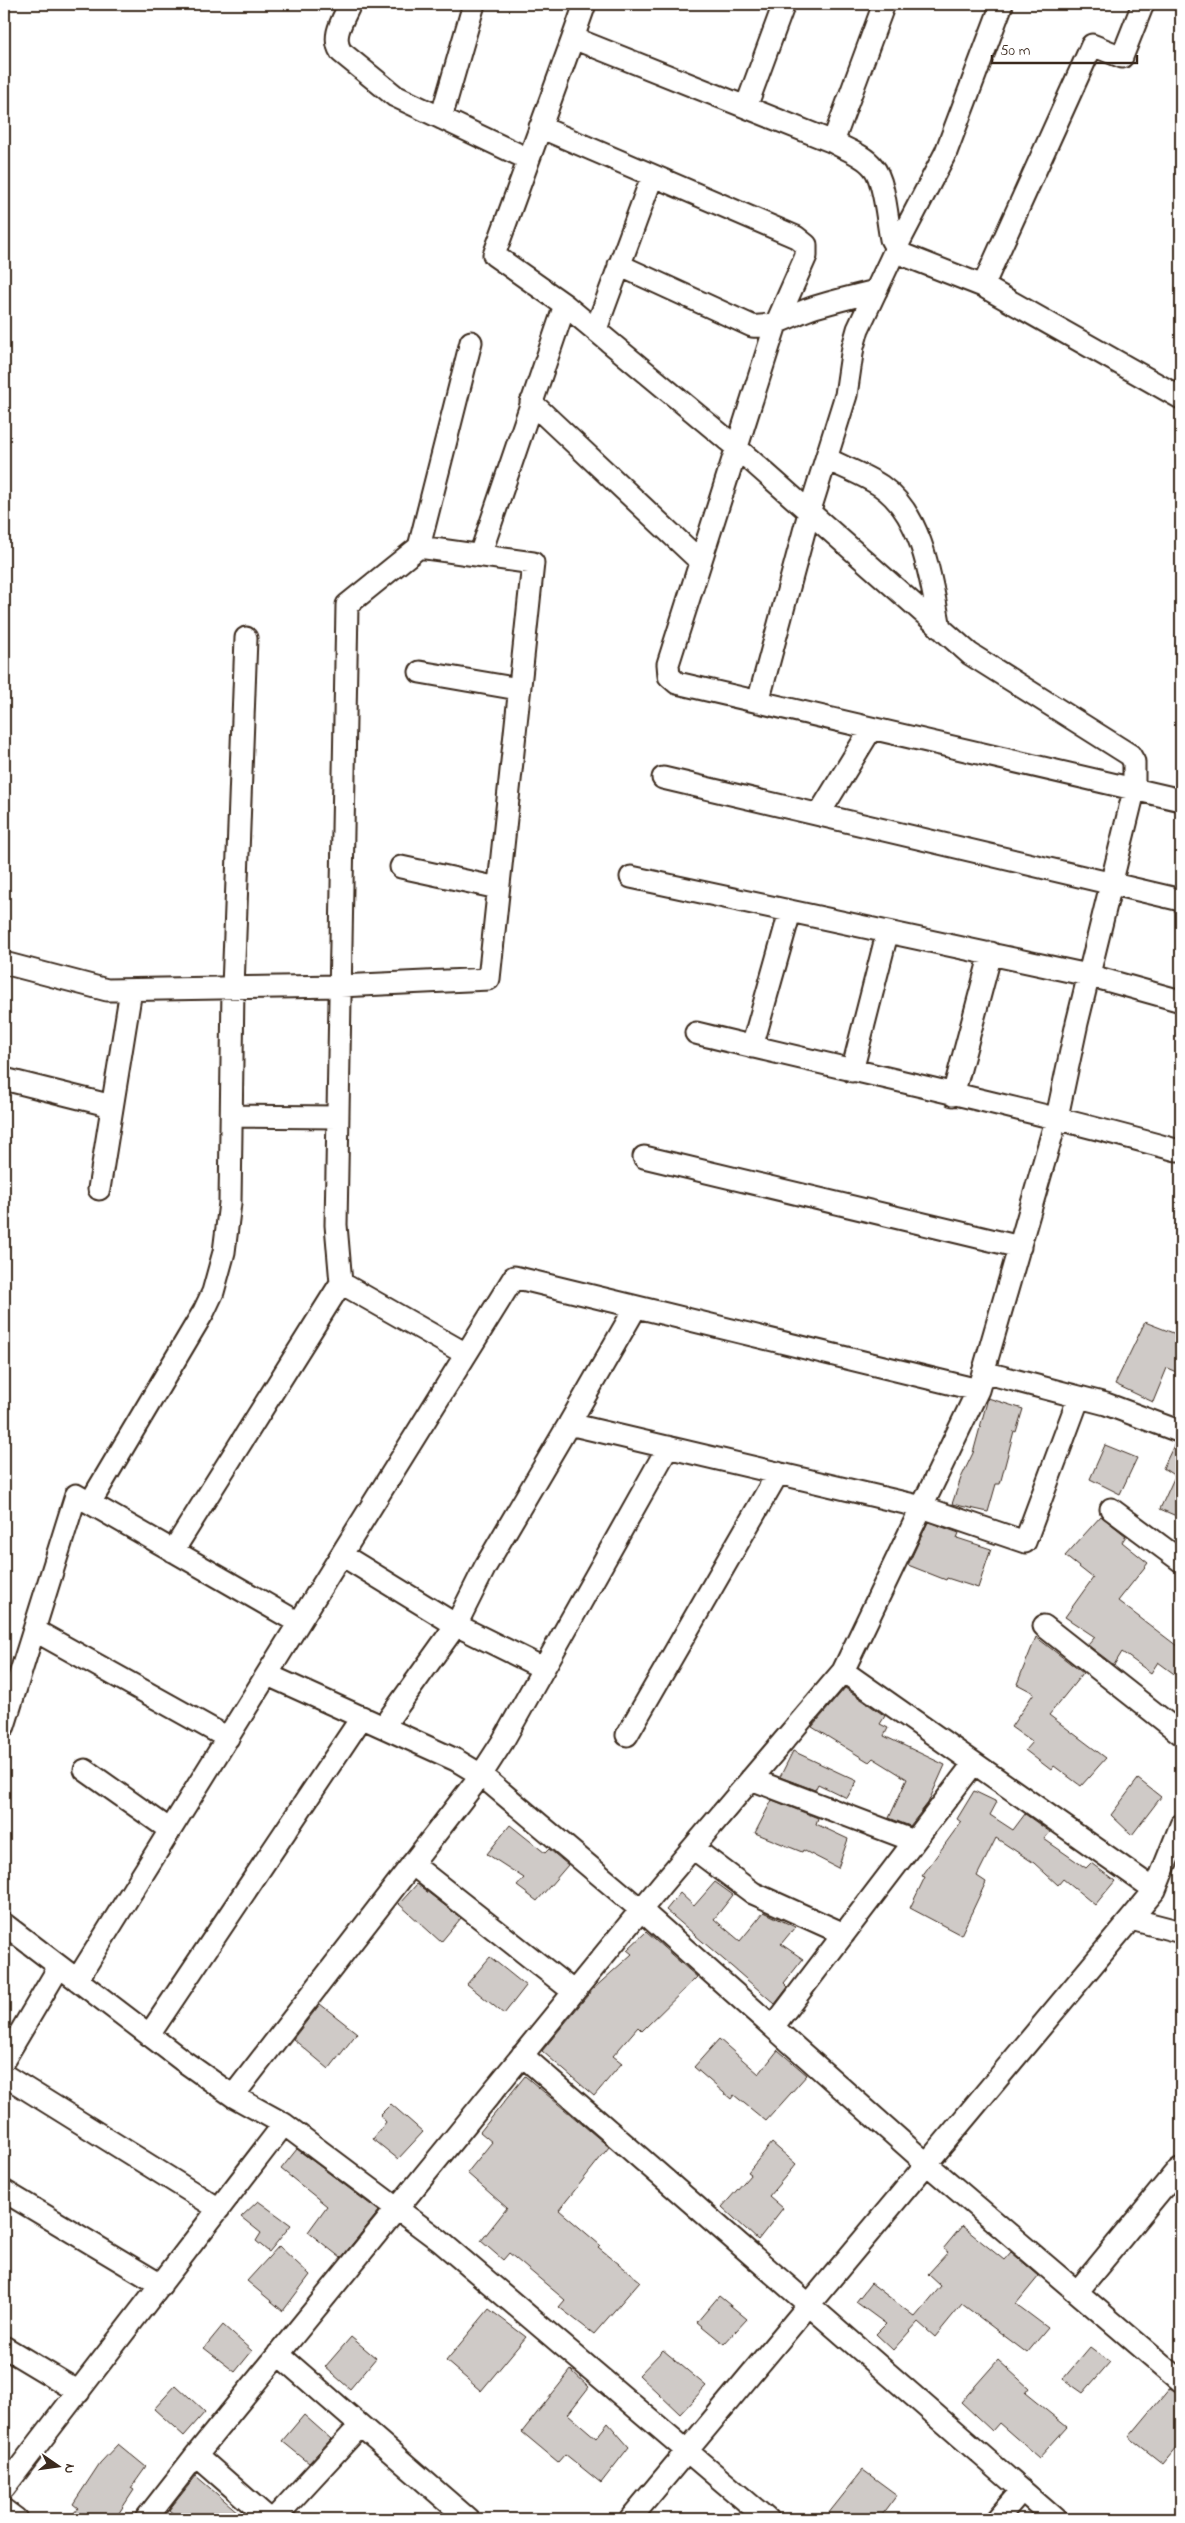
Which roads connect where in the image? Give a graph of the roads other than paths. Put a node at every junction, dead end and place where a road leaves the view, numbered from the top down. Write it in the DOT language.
graph roads {
  1 [pos="350,4"];
  2 [pos="474,4"];
  3 [pos="584,4"];
  4 [pos="784,4"];
  5 [pos="884,4"];
  6 [pos="1002,4"];
  7 [pos="1142,4"];
  8 [pos="573,38"];
  9 [pos="746,107"];
  10 [pos="441,118"];
  11 [pos="540,127"];
  12 [pos="833,142"];
  13 [pos="528,159"];
  14 [pos="652,177"];
  15 [pos="896,248"];
  16 [pos="619,265"];
  17 [pos="983,286"];
  18 [pos="876,291"];
  19 [pos="565,305"];
  20 [pos="776,324"];
  21 [pos="596,329"];
  22 [pos="472,342"];
  23 [pos="1181,398"];
  24 [pos="531,402"];
  25 [pos="737,448"];
  26 [pos="827,459"];
  27 [pos="809,513"];
  28 [pos="419,547"];
  29 [pos="480,556"];
  30 [pos="700,561"];
  31 [pos="940,628"];
  32 [pos="246,638"];
  33 [pos="420,672"];
  34 [pos="519,689"];
  35 [pos="758,702"];
  36 [pos="871,729"];
  37 [pos="663,778"];
  38 [pos="1134,791"];
  39 [pos="1181,800"];
  40 [pos="819,814"];
  41 [pos="401,868"];
  42 [pos="631,877"];
  43 [pos="1113,882"];
  44 [pos="498,888"];
  45 [pos="1181,900"];
  46 [pos="790,912"];
  47 [pos="888,934"];
  48 [pos="991,953"];
  49 [pos="4,963"];
  50 [pos="1088,975"];
  51 [pos="340,986"];
  52 [pos="233,988"];
  53 [pos="131,990"];
  54 [pos="1181,1001"];
  55 [pos="696,1033"];
  56 [pos="752,1047"];
  57 [pos="852,1071"];
  58 [pos="4,1079"];
  59 [pos="953,1095"];
  60 [pos="112,1106"];
  61 [pos="232,1116"];
  62 [pos="338,1117"];
  63 [pos="1057,1117"];
  64 [pos="1181,1150"];
  65 [pos="644,1157"];
  66 [pos="99,1189"];
  67 [pos="1020,1247"];
  68 [pos="341,1283"];
  69 [pos="636,1307"];
  70 [pos="466,1354"];
  71 [pos="980,1381"];
  72 [pos="1079,1397"];
  73 [pos="569,1424"];
  74 [pos="1181,1432"];
  75 [pos="668,1447"];
  76 [pos="778,1473"];
  77 [pos="90,1503"];
  78 [pos="922,1507"];
  79 [pos="1111,1509"];
  80 [pos="173,1550"];
  81 [pos="342,1555"];
  82 [pos="1181,1561"];
  83 [pos="299,1623"];
  84 [pos="456,1625"];
  85 [pos="1044,1626"];
  86 [pos="34,1630"];
  87 [pos="543,1668"];
  88 [pos="843,1672"];
  89 [pos="268,1675"];
  90 [pos="362,1717"];
  91 [pos="4,1726"];
  92 [pos="383,1727"];
  93 [pos="1181,1734"];
  94 [pos="627,1735"];
  95 [pos="228,1738"];
  96 [pos="974,1763"];
  97 [pos="85,1770"];
  98 [pos="481,1775"];
  99 [pos="752,1779"];
  100 [pos="1181,1825"];
  101 [pos="170,1830"];
  102 [pos="914,1842"];
  103 [pos="693,1848"];
  104 [pos="412,1864"];
  105 [pos="1155,1890"];
  106 [pos="641,1910"];
  107 [pos="1131,1919"];
  108 [pos="4,1924"];
  109 [pos="1181,1932"];
  110 [pos="844,1934"];
  111 [pos="59,1967"];
  112 [pos="76,1980"];
  113 [pos="574,1992"];
  114 [pos="773,2027"];
  115 [pos="149,2035"];
  116 [pos="522,2056"];
  117 [pos="4,2060"];
  118 [pos="4,2075"];
  119 [pos="233,2096"];
  120 [pos="284,2124"];
  121 [pos="927,2164"];
  122 [pos="1181,2169"];
  123 [pos="4,2191"];
  124 [pos="219,2209"];
  125 [pos="396,2210"];
  126 [pos="161,2285"];
  127 [pos="1077,2292"];
  128 [pos="810,2305"];
  129 [pos="4,2347"];
  130 [pos="278,2354"];
  131 [pos="1181,2381"];
  132 [pos="79,2392"];
  133 [pos="360,2426"];
  134 [pos="688,2450"];
  135 [pos="196,2455"];
  136 [pos="4,2488"];
  137 [pos="1022,2490"];
  138 [pos="4,2510"];
  139 [pos="466,2518"];
  140 [pos="16,2519"];
  141 [pos="146,2519"];
  142 [pos="269,2519"];
  143 [pos="274,2519"];
  144 [pos="630,2519"];
  145 [pos="767,2519"];
  146 [pos="998,2519"];
  147 [pos="1055,2519"];
  1 -- 10 [label="street"];
  2 -- 10 [label="street"];
  3 -- 8 [label="street"];
  4 -- 9 [label="street"];
  5 -- 12 [label="street"];
  6 -- 15 [label="street"];
  7 -- 17 [label="street"];
  8 -- 9 [label="street"];
  8 -- 11 [label="street"];
  9 -- 12 [label="street"];
  10 -- 13 [label="street"];
  11 -- 13 [label="street"];
  11 -- 14 [label="street"];
  12 -- 15 [label="street"];
  13 -- 19 [label="street"];
  14 -- 16 [label="street"];
  14 -- 20 [label="street"];
  15 -- 17 [label="street"];
  15 -- 18 [label="street"];
  16 -- 20 [label="street"];
  16 -- 21 [label="street"];
  17 -- 23 [label="street"];
  18 -- 20 [label="street"];
  18 -- 26 [label="street"];
  19 -- 21 [label="street"];
  19 -- 24 [label="street"];
  20 -- 25 [label="street"];
  21 -- 25 [label="street"];
  22 -- 28 [label="street"];
  24 -- 29 [label="street"];
  24 -- 30 [label="street"];
  25 -- 27 [label="street"];
  25 -- 30 [label="street"];
  26 -- 27 [label="street"];
  26 -- 31 [label="street"];
  27 -- 31 [label="street"];
  27 -- 35 [label="street"];
  28 -- 29 [label="street"];
  28 -- 51 [label="street"];
  29 -- 34 [label="street"];
  30 -- 35 [label="street"];
  31 -- 38 [label="street"];
  32 -- 52 [label="street"];
  33 -- 34 [label="street"];
  34 -- 44 [label="street"];
  35 -- 36 [label="street"];
  36 -- 38 [label="street"];
  36 -- 40 [label="street"];
  37 -- 40 [label="street"];
  38 -- 39 [label="street"];
  38 -- 43 [label="street"];
  40 -- 43 [label="street"];
  41 -- 44 [label="street"];
  42 -- 46 [label="street"];
  43 -- 45 [label="street"];
  43 -- 50 [label="street"];
  44 -- 51 [label="street"];
  46 -- 47 [label="street"];
  46 -- 56 [label="street"];
  47 -- 48 [label="street"];
  47 -- 57 [label="street"];
  48 -- 50 [label="street"];
  48 -- 59 [label="street"];
  49 -- 53 [label="street"];
  50 -- 54 [label="street"];
  50 -- 63 [label="street"];
  51 -- 52 [label="street"];
  51 -- 62 [label="street"];
  52 -- 53 [label="street"];
  52 -- 61 [label="street"];
  53 -- 60 [label="street"];
  55 -- 56 [label="street"];
  56 -- 57 [label="street"];
  57 -- 59 [label="street"];
  58 -- 60 [label="street"];
  59 -- 63 [label="street"];
  60 -- 66 [label="street"];
  61 -- 62 [label="street"];
  61 -- 77 [label="street"];
  62 -- 68 [label="street"];
  63 -- 64 [label="street"];
  63 -- 67 [label="street"];
  65 -- 67 [label="street"];
  67 -- 71 [label="street"];
  68 -- 70 [label="street"];
  68 -- 80 [label="street"];
  69 -- 70 [label="street"];
  69 -- 71 [label="street"];
  69 -- 73 [label="street"];
  70 -- 81 [label="street"];
  71 -- 72 [label="street"];
  71 -- 78 [label="street"];
  72 -- 74 [label="street"];
  72 -- 78 [label="street"];
  73 -- 75 [label="street"];
  73 -- 84 [label="street"];
  75 -- 76 [label="street"];
  75 -- 87 [label="street"];
  76 -- 78 [label="street"];
  76 -- 94 [label="street"];
  77 -- 80 [label="street"];
  77 -- 86 [label="street"];
  78 -- 88 [label="street"];
  79 -- 82 [label="street"];
  80 -- 83 [label="street"];
  81 -- 83 [label="street"];
  81 -- 84 [label="street"];
  83 -- 89 [label="street"];
  84 -- 87 [label="street"];
  84 -- 92 [label="street"];
  85 -- 93 [label="street"];
  86 -- 91 [label="street"];
  86 -- 95 [label="street"];
  87 -- 98 [label="street"];
  88 -- 96 [label="street"];
  88 -- 99 [label="street"];
  89 -- 90 [label="street"];
  89 -- 95 [label="street"];
  90 -- 92 [label="street"];
  90 -- 115 [label="street"];
  92 -- 98 [label="street"];
  95 -- 101 [label="street"];
  96 -- 102 [label="street"];
  96 -- 105 [label="street"];
  97 -- 101 [label="street"];
  98 -- 104 [label="street"];
  98 -- 106 [label="street"];
  99 -- 102 [label="street"];
  99 -- 103 [label="street"];
  100 -- 105 [label="street"];
  101 -- 112 [label="street"];
  102 -- 110 [label="street"];
  103 -- 106 [label="street"];
  103 -- 110 [label="street"];
  104 -- 113 [label="street"];
  104 -- 119 [label="street"];
  105 -- 107 [label="street"];
  106 -- 113 [label="street"];
  106 -- 114 [label="street"];
  107 -- 109 [label="street"];
  107 -- 121 [label="street"];
  108 -- 111 [label="street"];
  110 -- 114 [label="street"];
  111 -- 112 [label="street"];
  111 -- 117 [label="street"];
  112 -- 115 [label="street"];
  113 -- 116 [label="street"];
  114 -- 121 [label="street"];
  115 -- 119 [label="street"];
  116 -- 125 [label="street"];
  116 -- 128 [label="street"];
  118 -- 124 [label="street"];
  119 -- 120 [label="street"];
  120 -- 124 [label="street"];
  120 -- 125 [label="street"];
  121 -- 127 [label="street"];
  121 -- 128 [label="street"];
  122 -- 127 [label="street"];
  123 -- 126 [label="street"];
  124 -- 126 [label="street"];
  125 -- 130 [label="street"];
  125 -- 134 [label="street"];
  126 -- 132 [label="street"];
  127 -- 131 [label="street"];
  128 -- 134 [label="street"];
  128 -- 137 [label="street"];
  129 -- 132 [label="street"];
  130 -- 133 [label="street"];
  130 -- 135 [label="street"];
  132 -- 136 [label="street"];
  133 -- 139 [label="street"];
  133 -- 143 [label="street"];
  134 -- 144 [label="street"];
  134 -- 145 [label="street"];
  135 -- 141 [label="street"];
  135 -- 142 [label="street"];
  137 -- 146 [label="street"];
  137 -- 147 [label="street"];
  138 -- 140 [label="street"];
}
